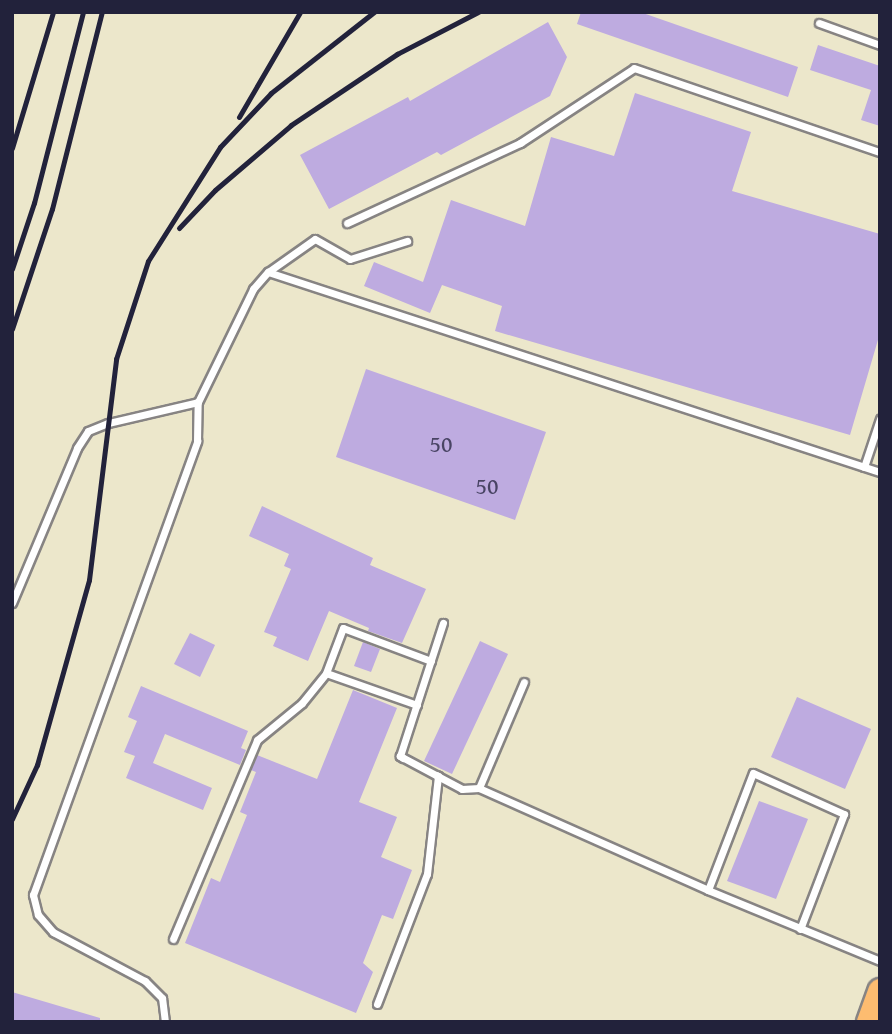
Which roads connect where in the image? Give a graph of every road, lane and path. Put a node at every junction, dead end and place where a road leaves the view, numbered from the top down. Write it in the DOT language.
graph roads {
  1 [pos="819,23"];
  2 [pos="880,45"];
  3 [pos="880,152"];
  4 [pos="347,223"];
  5 [pos="407,241"];
  6 [pos="268,272"];
  7 [pos="198,402"];
  8 [pos="880,419"];
  9 [pos="864,467"];
  10 [pos="880,472"];
  11 [pos="12,603"];
  12 [pos="443,622"];
  13 [pos="431,661"];
  14 [pos="326,673"];
  15 [pos="524,682"];
  16 [pos="417,705"];
  17 [pos="438,776"];
  18 [pos="479,789"];
  19 [pos="708,890"];
  20 [pos="800,929"];
  21 [pos="173,939"];
  22 [pos="880,961"];
  23 [pos="880,991"];
  24 [pos="377,1004"];
  25 [pos="166,1022"];
  26 [pos="869,1022"];
  1 -- 2 [label="lane"];
  3 -- 4 [label="lane"];
  5 -- 6 [label="lane"];
  6 -- 7 [label="lane"];
  6 -- 9 [label="lane"];
  7 -- 11 [label="lane"];
  7 -- 25 [label="lane"];
  8 -- 9 [label="lane"];
  9 -- 10 [label="lane"];
  12 -- 13 [label="lane"];
  13 -- 14 [label="lane"];
  13 -- 16 [label="lane"];
  14 -- 16 [label="lane"];
  14 -- 21 [label="lane"];
  15 -- 18 [label="lane"];
  16 -- 17 [label="lane"];
  17 -- 18 [label="lane"];
  17 -- 24 [label="lane"];
  18 -- 19 [label="lane"];
  19 -- 20 [label="lane"];
  19 -- 20 [label="lane"];
  20 -- 22 [label="lane"];
  23 -- 26 [label="highway"];
}
